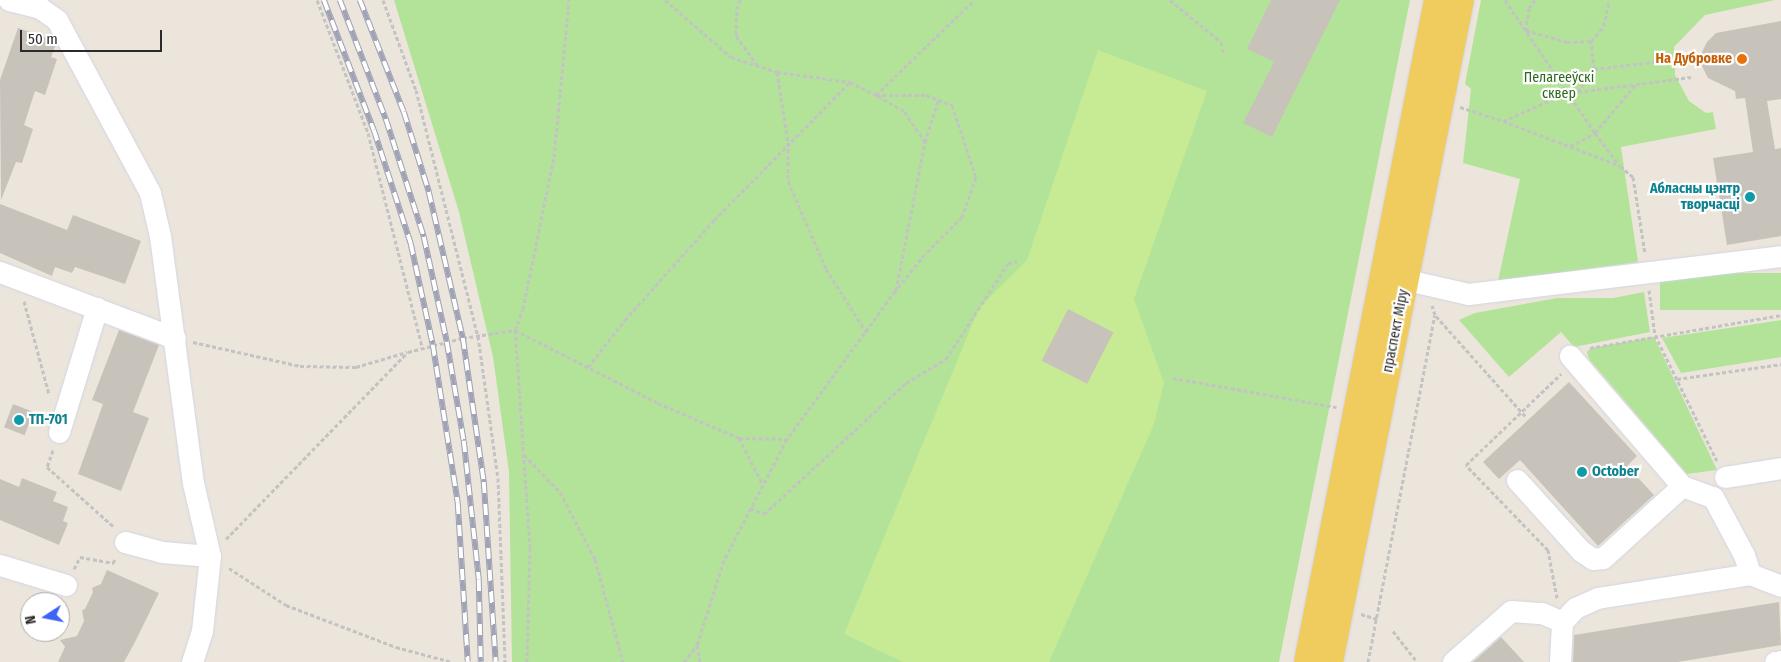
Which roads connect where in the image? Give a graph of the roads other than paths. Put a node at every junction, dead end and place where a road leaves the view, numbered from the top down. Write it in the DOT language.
graph roads {
  1 [pos="9,0"];
  2 [pos="1438,0"];
  3 [pos="1460,0"];
  4 [pos="1781,256"];
  5 [pos="0,272"];
  6 [pos="1417,283"];
  7 [pos="97,308"];
  8 [pos="174,338"];
  9 [pos="1570,356"];
  10 [pos="59,432"];
  11 [pos="1781,468"];
  12 [pos="1725,477"];
  13 [pos="1516,480"];
  14 [pos="1682,486"];
  15 [pos="125,542"];
  16 [pos="210,556"];
  17 [pos="0,565"];
  18 [pos="1750,574"];
  19 [pos="66,585"];
  20 [pos="1781,586"];
  21 [pos="1562,622"];
  22 [pos="1781,661"];
  23 [pos="192,662"];
  24 [pos="1308,662"];
  25 [pos="1329,662"];
  26 [pos="1453,662"];
  27 [pos="1560,662"];
  28 [pos="1775,662"];
  1 -- 8 [label="street"];
  2 -- 24 [label="main road, праспект Міру"];
  3 -- 6 [label="main road, праспект Міру"];
  4 -- 6 [label="street"];
  5 -- 7 [label="street"];
  6 -- 25 [label="main road, праспект Міру"];
  7 -- 8 [label="street"];
  7 -- 10 [label="street"];
  8 -- 16 [label="street"];
  9 -- 14 [label="street"];
  11 -- 12 [label="street"];
  13 -- 14 [label="street"];
  14 -- 18 [label="street"];
  15 -- 16 [label="street"];
  16 -- 23 [label="street"];
  17 -- 19 [label="street"];
  18 -- 20 [label="street"];
  18 -- 21 [label="street"];
  21 -- 26 [label="street"];
  21 -- 27 [label="street"];
  22 -- 28 [label="street"];
}
